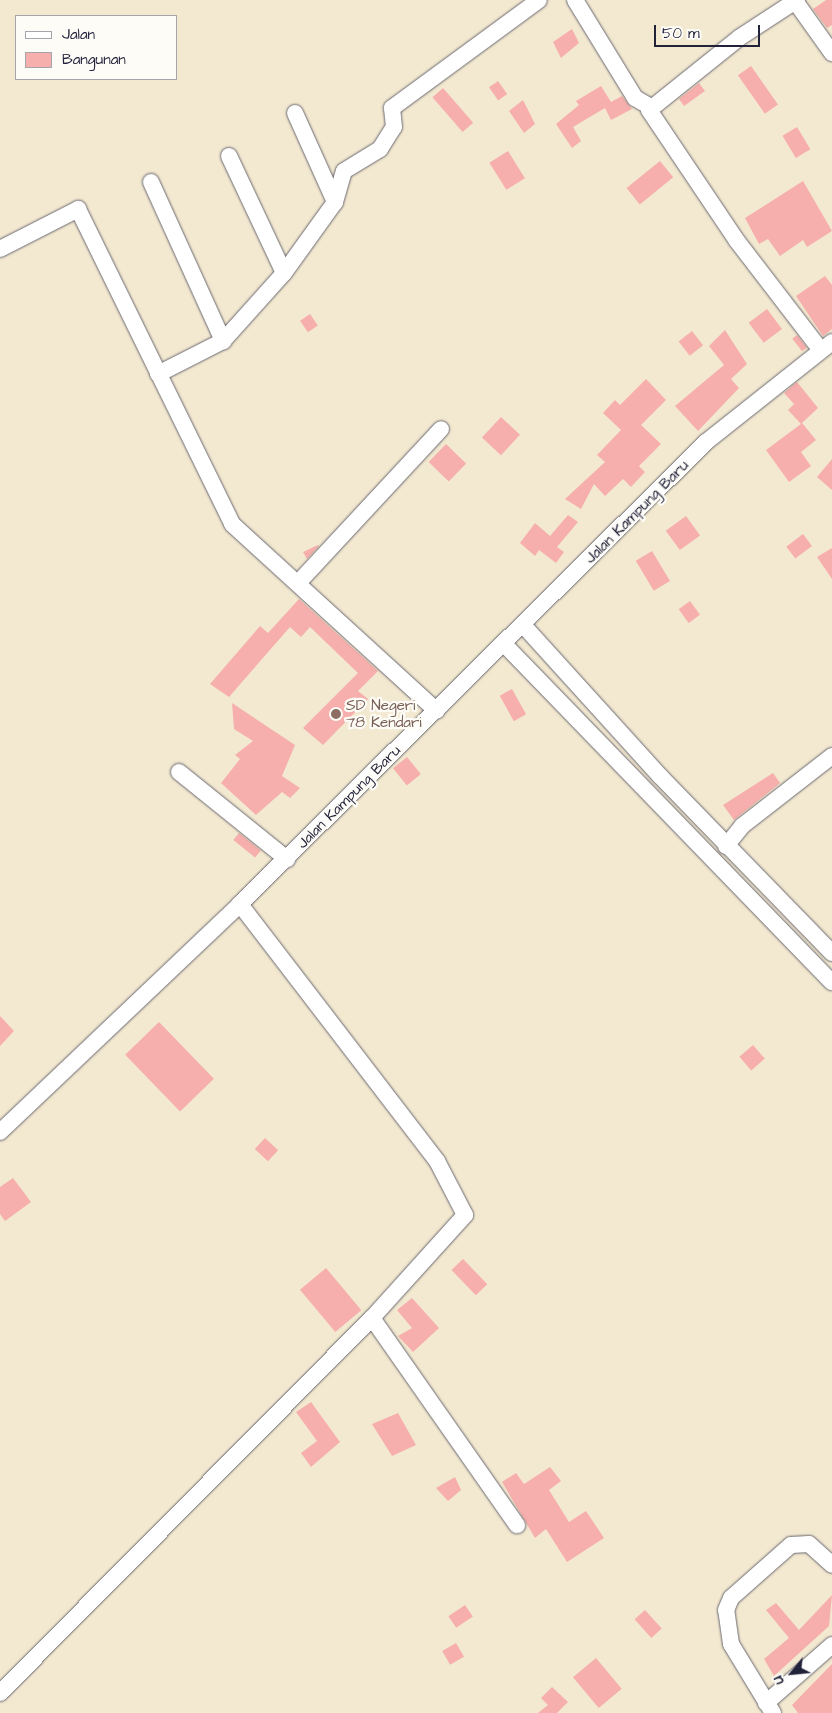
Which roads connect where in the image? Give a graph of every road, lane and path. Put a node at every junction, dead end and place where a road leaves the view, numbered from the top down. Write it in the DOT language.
graph roads {
  1 [pos="539,0"];
  2 [pos="575,0"];
  3 [pos="796,1"];
  4 [pos="832,53"];
  5 [pos="649,106"];
  6 [pos="294,113"];
  7 [pos="229,156"];
  8 [pos="151,182"];
  9 [pos="335,202"];
  10 [pos="0,249"];
  11 [pos="284,273"];
  12 [pos="223,340"];
  13 [pos="826,345"];
  14 [pos="158,374"];
  15 [pos="441,429"];
  16 [pos="298,583"];
  17 [pos="524,626"];
  18 [pos="504,644"];
  19 [pos="437,711"];
  20 [pos="832,756"];
  21 [pos="179,772"];
  22 [pos="726,846"];
  23 [pos="286,858"];
  24 [pos="240,904"];
  25 [pos="832,953"];
  26 [pos="832,982"];
  27 [pos="0,1132"];
  28 [pos="372,1318"];
  29 [pos="517,1525"];
  30 [pos="832,1565"];
  31 [pos="832,1645"];
  32 [pos="0,1693"];
  33 [pos="770,1708"];
  1 -- 9 [label="street"];
  2 -- 5 [label="street"];
  3 -- 4 [label="street"];
  3 -- 5 [label="street"];
  5 -- 13 [label="street"];
  6 -- 9 [label="street"];
  7 -- 11 [label="street"];
  8 -- 12 [label="street"];
  9 -- 11 [label="street"];
  10 -- 14 [label="street"];
  11 -- 12 [label="street"];
  12 -- 14 [label="street"];
  13 -- 17 [label="street, Jalan Kampung Baru"];
  14 -- 16 [label="street"];
  15 -- 16 [label="street"];
  16 -- 19 [label="street"];
  17 -- 18 [label="street, Jalan Kampung Baru"];
  17 -- 22 [label="street"];
  18 -- 19 [label="street, Jalan Kampung Baru"];
  18 -- 26 [label="street"];
  19 -- 23 [label="street, Jalan Kampung Baru"];
  20 -- 22 [label="street"];
  21 -- 23 [label="street"];
  22 -- 25 [label="street"];
  23 -- 24 [label="street, Jalan Kampung Baru"];
  24 -- 27 [label="street, Jalan Kampung Baru"];
  24 -- 28 [label="street"];
  28 -- 29 [label="street"];
  28 -- 32 [label="street"];
  30 -- 33 [label="street"];
  31 -- 33 [label="street"];
}
